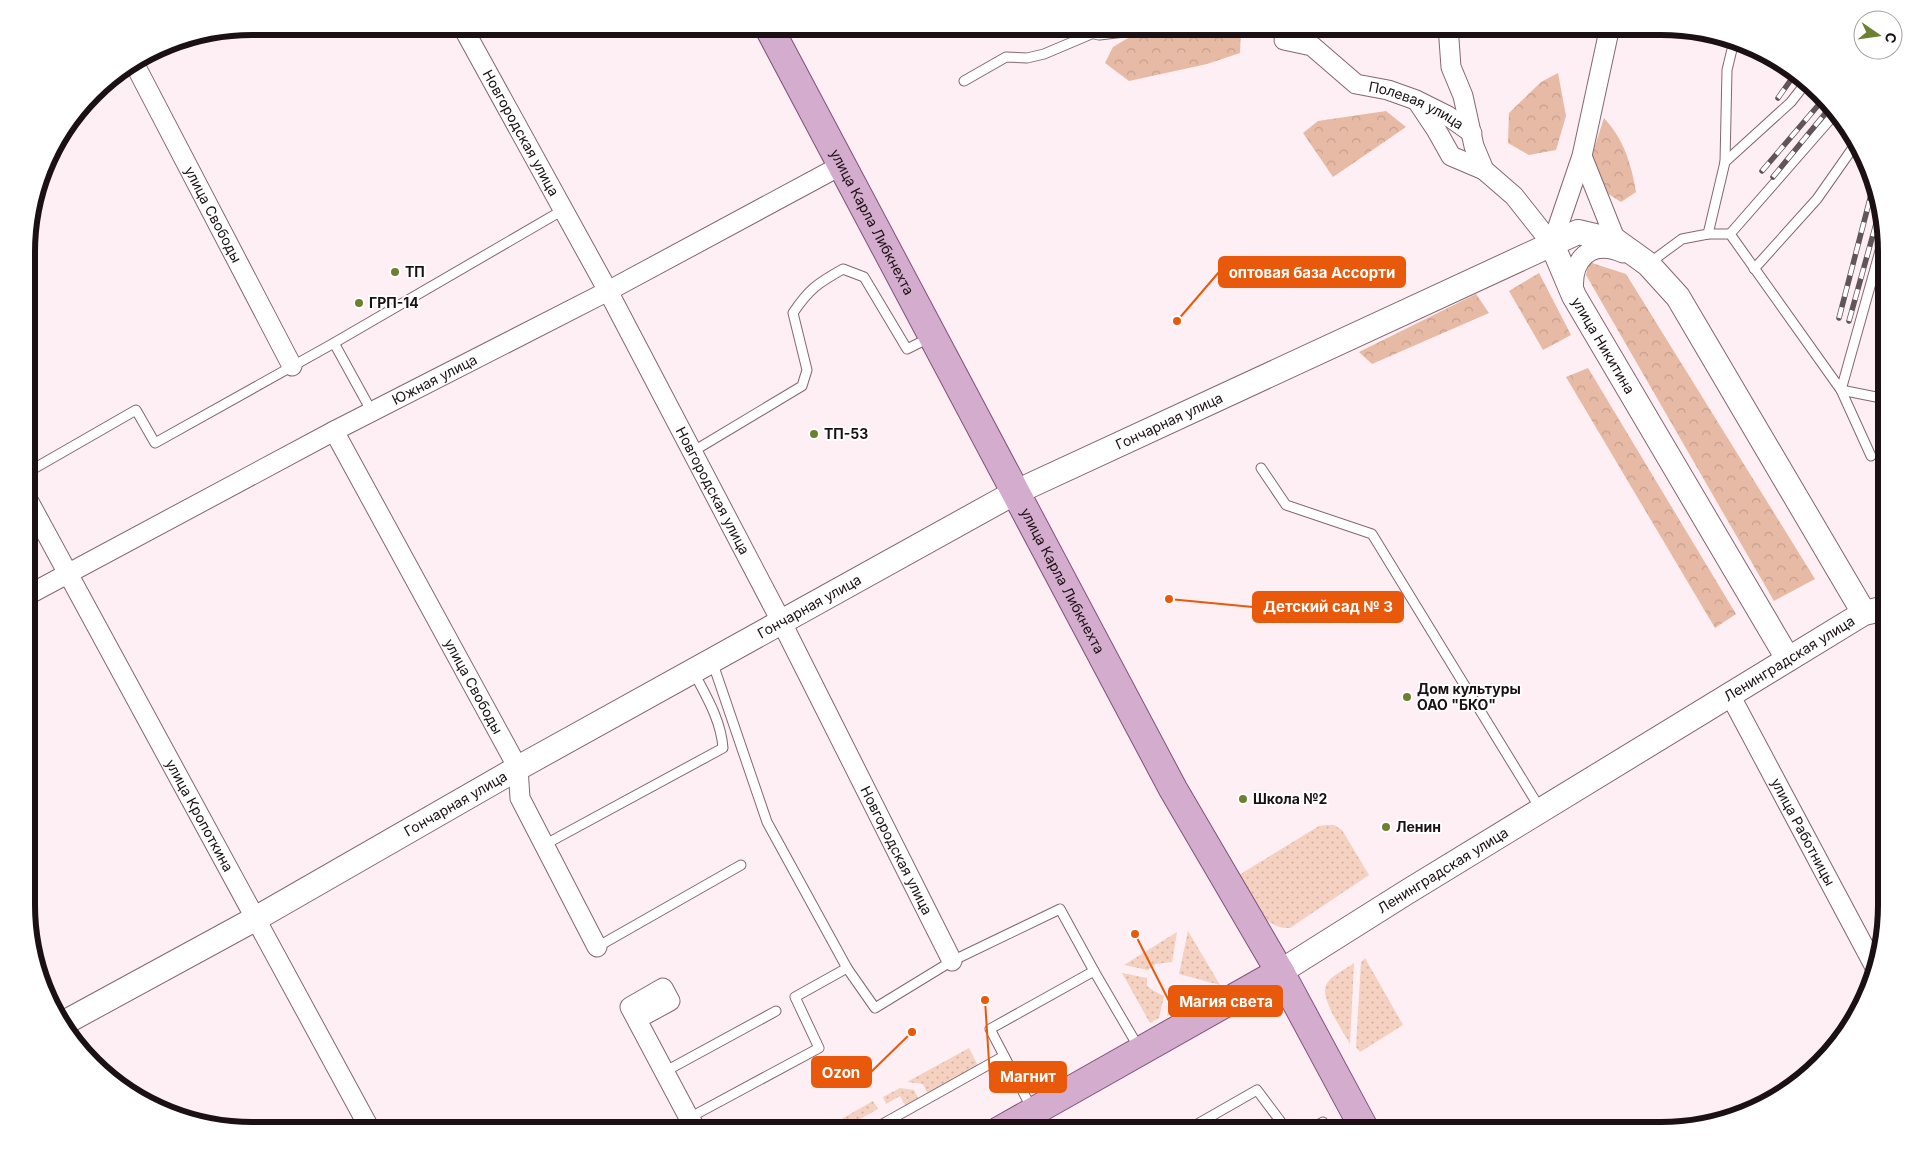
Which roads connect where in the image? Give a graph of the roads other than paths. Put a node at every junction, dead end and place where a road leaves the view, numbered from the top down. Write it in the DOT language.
graph roads {
  1 [pos="467,35"];
  2 [pos="773,35"];
  3 [pos="1079,35"];
  4 [pos="1449,35"];
  5 [pos="1608,35"];
  6 [pos="1284,40"];
  7 [pos="1732,48"];
  8 [pos="137,69"];
  9 [pos="964,81"];
  10 [pos="1802,88"];
  11 [pos="1416,100"];
  12 [pos="1831,118"];
  13 [pos="1472,133"];
  14 [pos="1852,149"];
  15 [pos="1582,156"];
  16 [pos="1726,162"];
  17 [pos="842,165"];
  18 [pos="1484,170"];
  19 [pos="563,210"];
  20 [pos="1708,234"];
  21 [pos="1730,234"];
  22 [pos="1616,241"];
  23 [pos="1552,244"];
  24 [pos="1878,258"];
  25 [pos="1648,264"];
  26 [pos="1754,269"];
  27 [pos="608,291"];
  28 [pos="1574,296"];
  29 [pos="932,336"];
  30 [pos="334,343"];
  31 [pos="292,366"];
  32 [pos="1841,390"];
  33 [pos="1878,397"];
  34 [pos="372,412"];
  35 [pos="334,431"];
  36 [pos="692,452"];
  37 [pos="1871,456"];
  38 [pos="35,468"];
  39 [pos="1261,468"];
  40 [pos="1014,493"];
  41 [pos="35,513"];
  42 [pos="67,573"];
  43 [pos="35,591"];
  44 [pos="1875,611"];
  45 [pos="780,621"];
  46 [pos="1788,659"];
  47 [pos="703,665"];
  48 [pos="1730,695"];
  49 [pos="518,768"];
  50 [pos="1542,810"];
  51 [pos="544,845"];
  52 [pos="741,865"];
  53 [pos="255,919"];
  54 [pos="597,947"];
  55 [pos="1871,960"];
  56 [pos="952,961"];
  57 [pos="847,968"];
  58 [pos="1094,971"];
  59 [pos="1280,972"];
  60 [pos="776,1011"];
  61 [pos="637,1019"];
  62 [pos="69,1020"];
  63 [pos="1140,1050"];
  64 [pos="1004,1056"];
  65 [pos="664,1072"];
  66 [pos="1038,1121"];
  67 [pos="366,1122"];
  68 [pos="692,1122"];
  69 [pos="696,1122"];
  70 [pos="884,1122"];
  71 [pos="1201,1122"];
  72 [pos="1281,1122"];
  73 [pos="1361,1122"];
  1 -- 19 [label="street, Новгородская улица"];
  2 -- 17 [label="main road, улица Карла Либкнехта"];
  3 -- 9 [label="lane"];
  4 -- 13 [label="street, улица Никитина"];
  5 -- 15 [label="street"];
  6 -- 11 [label="street, Полевая улица"];
  7 -- 16 [label="lane"];
  8 -- 31 [label="street, улица Свободы"];
  10 -- 16 [label="lane"];
  11 -- 13 [label="street, Полевая улица"];
  11 -- 18 [label="street"];
  12 -- 21 [label="lane"];
  13 -- 18 [label="street, улица Никитина"];
  14 -- 26 [label="lane"];
  15 -- 22 [label="street"];
  15 -- 23 [label="street"];
  16 -- 20 [label="lane"];
  17 -- 27 [label="street, Южная улица"];
  17 -- 29 [label="main road, улица Карла Либкнехта"];
  18 -- 23 [label="street, улица Никитина"];
  19 -- 27 [label="street, Новгородская улица"];
  19 -- 30 [label="lane"];
  20 -- 21 [label="lane"];
  20 -- 25 [label="lane"];
  21 -- 26 [label="lane"];
  22 -- 23 [label="street, Гончарная улица"];
  22 -- 25 [label="street"];
  23 -- 28 [label="street, улица Никитина"];
  23 -- 40 [label="street, Гончарная улица"];
  24 -- 32 [label="lane"];
  25 -- 28 [label="street"];
  25 -- 44 [label="street"];
  26 -- 32 [label="lane"];
  27 -- 34 [label="street, Южная улица"];
  27 -- 36 [label="street, Новгородская улица"];
  28 -- 46 [label="street, улица Никитина"];
  29 -- 36 [label="lane"];
  29 -- 40 [label="main road, улица Карла Либкнехта"];
  30 -- 31 [label="lane"];
  30 -- 34 [label="lane"];
  31 -- 38 [label="lane"];
  32 -- 33 [label="lane"];
  32 -- 37 [label="lane"];
  34 -- 35 [label="street, Южная улица"];
  35 -- 42 [label="street, Южная улица"];
  35 -- 49 [label="street, улица Свободы"];
  36 -- 45 [label="street, Новгородская улица"];
  39 -- 50 [label="lane"];
  40 -- 45 [label="street, Гончарная улица"];
  40 -- 59 [label="main road, улица Карла Либкнехта"];
  41 -- 42 [label="street, улица Кропоткина"];
  42 -- 43 [label="street, Южная улица"];
  42 -- 53 [label="street, улица Кропоткина"];
  44 -- 46 [label="street, Ленинградская улица"];
  45 -- 47 [label="street, Гончарная улица"];
  45 -- 56 [label="street, Новгородская улица"];
  46 -- 48 [label="street, Ленинградская улица"];
  47 -- 49 [label="street, Гончарная улица"];
  47 -- 51 [label="lane"];
  47 -- 57 [label="lane"];
  48 -- 50 [label="street, Ленинградская улица"];
  48 -- 55 [label="street, улица Работницы"];
  49 -- 51 [label="street, улица Свободы"];
  49 -- 53 [label="street, Гончарная улица"];
  50 -- 59 [label="street, Ленинградская улица"];
  51 -- 54 [label="street, улица Свободы"];
  52 -- 54 [label="lane"];
  53 -- 62 [label="street, Гончарная улица"];
  53 -- 67 [label="street, улица Кропоткина"];
  56 -- 57 [label="lane"];
  56 -- 58 [label="lane"];
  57 -- 69 [label="lane"];
  58 -- 63 [label="lane"];
  58 -- 64 [label="lane"];
  59 -- 63 [label="main road, Ленинградская улица"];
  59 -- 73 [label="main road, улица Карла Либкнехта"];
  60 -- 65 [label="lane"];
  61 -- 65 [label="street"];
  63 -- 66 [label="main road, Ленинградская улица"];
  64 -- 66 [label="lane"];
  64 -- 70 [label="lane"];
  65 -- 68 [label="street"];
  71 -- 72 [label="lane"];
}
